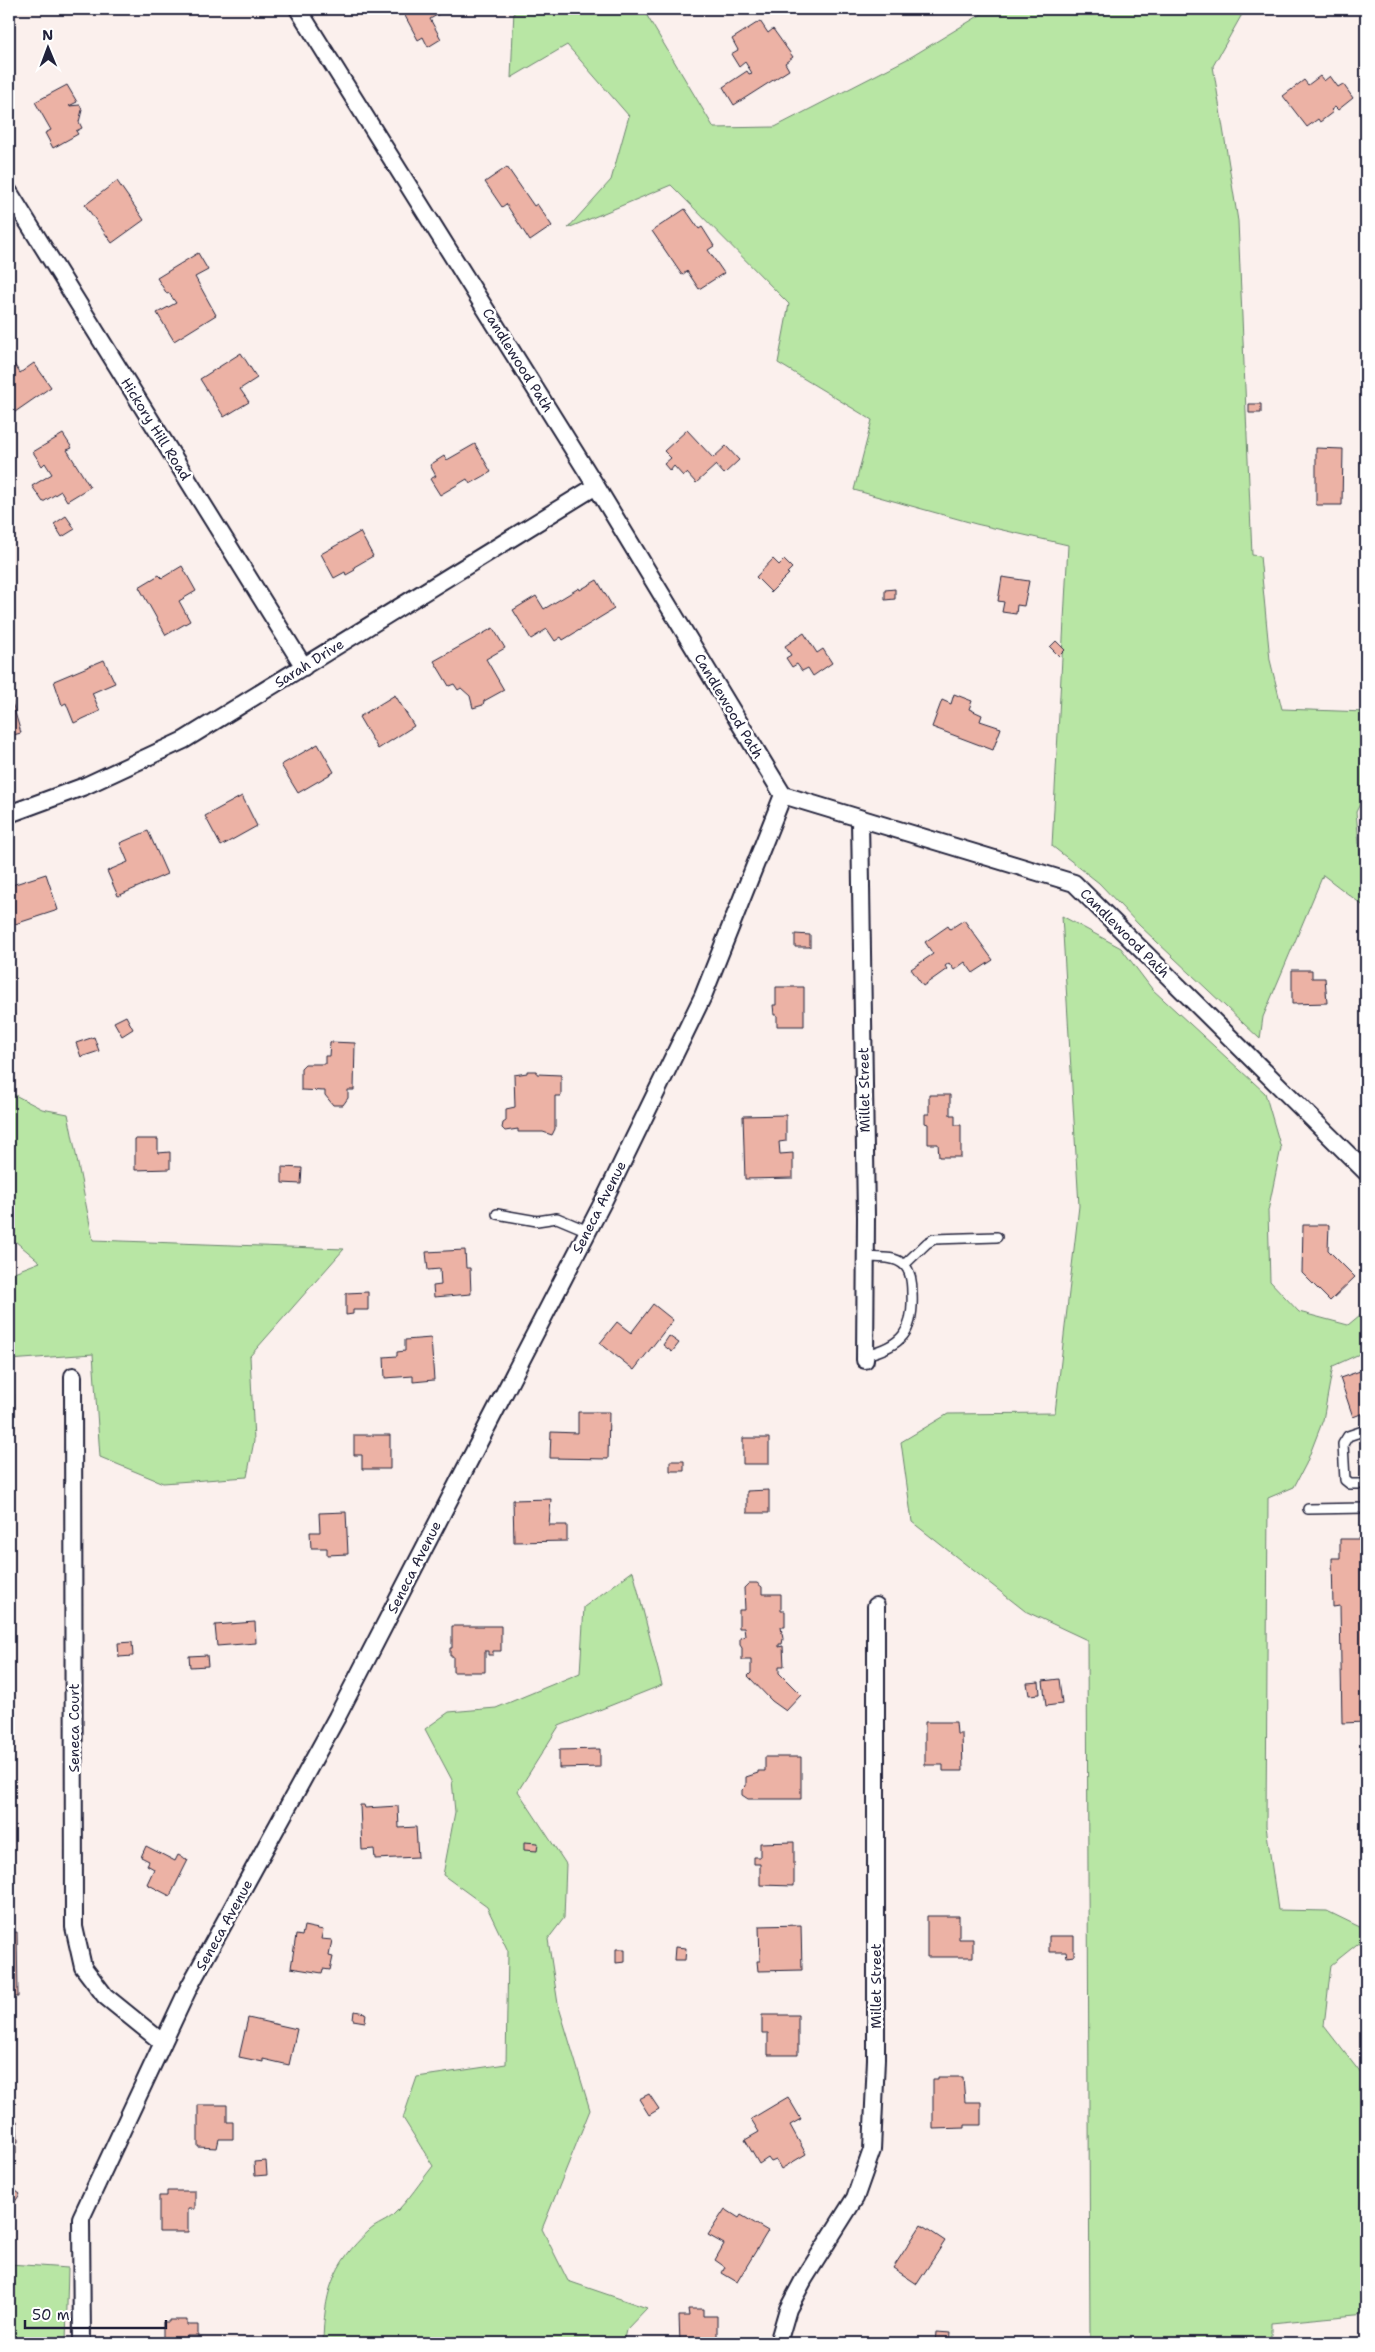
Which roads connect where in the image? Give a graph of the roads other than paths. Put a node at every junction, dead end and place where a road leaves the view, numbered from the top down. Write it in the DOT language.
graph roads {
  1 [pos="298,9"];
  2 [pos="9,192"];
  3 [pos="596,486"];
  4 [pos="304,667"];
  5 [pos="783,795"];
  6 [pos="9,814"];
  7 [pos="860,819"];
  8 [pos="1366,1172"];
  9 [pos="497,1214"];
  10 [pos="588,1231"];
  11 [pos="997,1237"];
  12 [pos="866,1257"];
  13 [pos="904,1265"];
  14 [pos="865,1358"];
  15 [pos="73,1376"];
  16 [pos="1366,1430"];
  17 [pos="1366,1484"];
  18 [pos="1366,1508"];
  19 [pos="1308,1509"];
  20 [pos="876,1606"];
  21 [pos="163,2043"];
  22 [pos="82,2343"];
  23 [pos="778,2343"];
  1 -- 3 [label="street, Candlewood Path"];
  2 -- 4 [label="street, Hickory Hill Road"];
  3 -- 4 [label="street, Sarah Drive"];
  3 -- 5 [label="street, Candlewood Path"];
  4 -- 6 [label="street, Sarah Drive"];
  5 -- 7 [label="street, Candlewood Path"];
  5 -- 10 [label="street, Seneca Avenue"];
  7 -- 8 [label="street, Candlewood Path"];
  7 -- 12 [label="street, Millet Street"];
  9 -- 10 [label="lane"];
  10 -- 21 [label="street, Seneca Avenue"];
  11 -- 13 [label="lane"];
  12 -- 13 [label="lane"];
  12 -- 14 [label="street, Millet Street"];
  13 -- 14 [label="lane"];
  15 -- 21 [label="street, Seneca Court"];
  16 -- 17 [label="lane"];
  18 -- 19 [label="lane"];
  20 -- 23 [label="street, Millet Street"];
  21 -- 22 [label="street, Seneca Avenue"];
}
